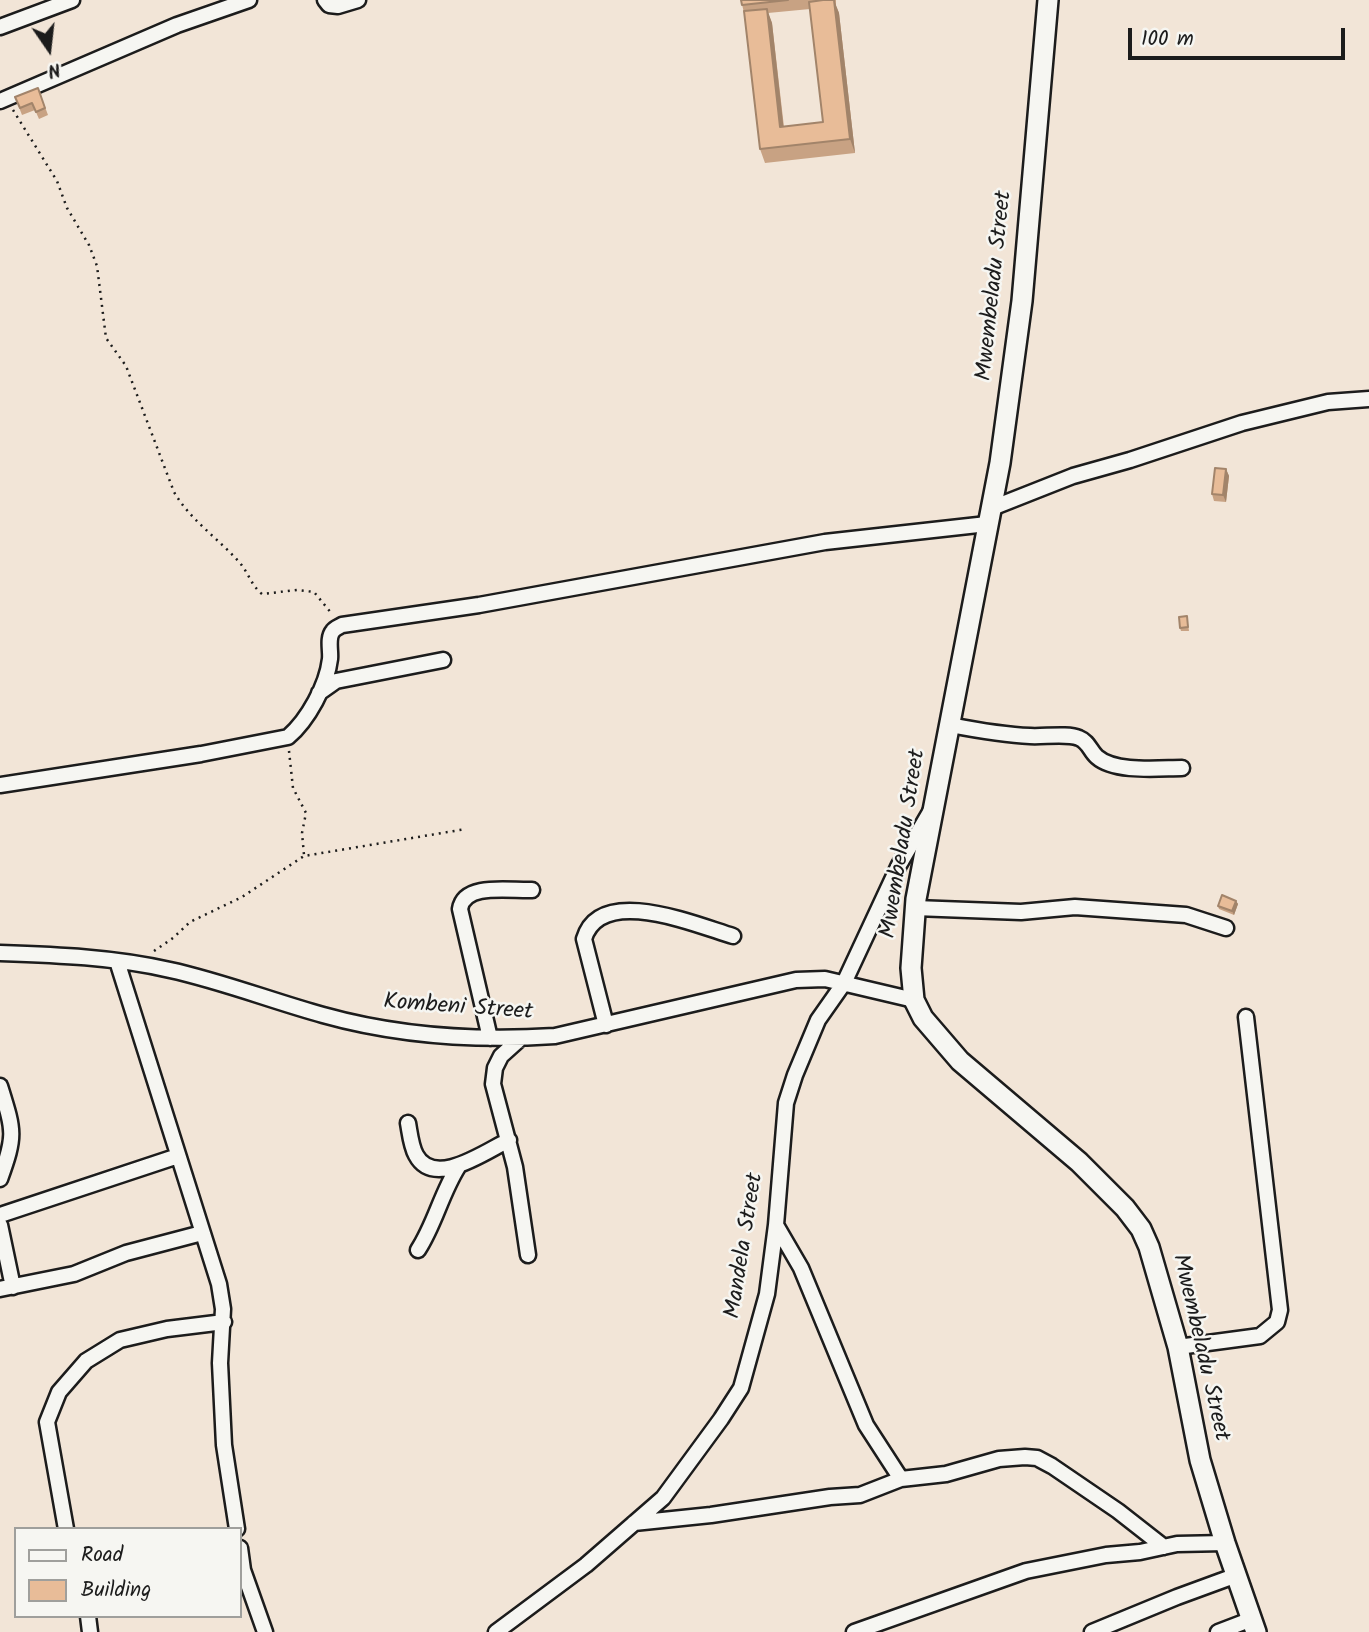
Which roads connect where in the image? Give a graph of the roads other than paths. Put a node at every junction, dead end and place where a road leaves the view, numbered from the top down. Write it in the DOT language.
graph roads {
  1 [pos="72,0"];
  2 [pos="248,0"];
  3 [pos="325,0"];
  4 [pos="358,0"];
  5 [pos="1048,0"];
  6 [pos="0,27"];
  7 [pos="3,99"];
  8 [pos="1369,399"];
  9 [pos="989,516"];
  10 [pos="443,660"];
  11 [pos="319,693"];
  12 [pos="950,725"];
  13 [pos="1182,768"];
  14 [pos="0,785"];
  15 [pos="932,808"];
  16 [pos="532,890"];
  17 [pos="915,908"];
  18 [pos="1226,928"];
  19 [pos="733,936"];
  20 [pos="0,953"];
  21 [pos="117,961"];
  22 [pos="844,983"];
  23 [pos="914,1000"];
  24 [pos="1246,1017"];
  25 [pos="606,1025"];
  26 [pos="490,1038"];
  27 [pos="521,1038"];
  28 [pos="0,1086"];
  29 [pos="408,1123"];
  30 [pos="509,1140"];
  31 [pos="178,1156"];
  32 [pos="458,1167"];
  33 [pos="0,1179"];
  34 [pos="0,1215"];
  35 [pos="0,1225"];
  36 [pos="776,1226"];
  37 [pos="202,1233"];
  38 [pos="418,1250"];
  39 [pos="528,1255"];
  40 [pos="6,1288"];
  41 [pos="224,1322"];
  42 [pos="1178,1347"];
  43 [pos="901,1479"];
  44 [pos="634,1523"];
  45 [pos="66,1527"];
  46 [pos="237,1527"];
  47 [pos="1225,1543"];
  48 [pos="1164,1547"];
  49 [pos="242,1563"];
  50 [pos="1237,1575"];
  51 [pos="1254,1625"];
  52 [pos="265,1632"];
  53 [pos="495,1632"];
  54 [pos="854,1632"];
  55 [pos="1092,1632"];
  56 [pos="1217,1632"];
  1 -- 6 [label="street"];
  2 -- 7 [label="street"];
  3 -- 4 [label="street"];
  5 -- 9 [label="street, Mwembeladu Street"];
  8 -- 9 [label="street"];
  9 -- 11 [label="street"];
  9 -- 12 [label="street, Mwembeladu Street"];
  10 -- 11 [label="street"];
  11 -- 14 [label="street"];
  12 -- 13 [label="street"];
  12 -- 15 [label="street, Mwembeladu Street"];
  15 -- 17 [label="street, Mwembeladu Street"];
  15 -- 22 [label="street, Mandela Street"];
  16 -- 26 [label="street"];
  17 -- 18 [label="street"];
  17 -- 23 [label="street, Mwembeladu Street"];
  19 -- 25 [label="street"];
  20 -- 21 [label="street, Kombeni Street"];
  21 -- 26 [label="street, Kombeni Street"];
  21 -- 31 [label="street"];
  22 -- 23 [label="street, Kombeni Street"];
  22 -- 25 [label="street, Kombeni Street"];
  22 -- 36 [label="street, Mandela Street"];
  23 -- 42 [label="street, Mwembeladu Street"];
  24 -- 42 [label="street"];
  25 -- 27 [label="street, Kombeni Street"];
  26 -- 27 [label="street, Kombeni Street"];
  27 -- 30 [label="street"];
  28 -- 33 [label="street"];
  29 -- 32 [label="street"];
  30 -- 32 [label="street"];
  30 -- 39 [label="street"];
  31 -- 34 [label="street"];
  31 -- 37 [label="street"];
  32 -- 38 [label="street"];
  35 -- 40 [label="street"];
  36 -- 43 [label="street"];
  36 -- 44 [label="street, Mandela Street"];
  37 -- 40 [label="street"];
  37 -- 41 [label="street"];
  41 -- 45 [label="street"];
  41 -- 46 [label="street"];
  42 -- 47 [label="street, Mwembeladu Street"];
  43 -- 44 [label="street"];
  43 -- 48 [label="street"];
  44 -- 53 [label="street, Mandela Street"];
  47 -- 48 [label="street"];
  47 -- 50 [label="street, Mwembeladu Street"];
  48 -- 54 [label="street"];
  49 -- 52 [label="street"];
  50 -- 51 [label="street, Mwembeladu Street"];
  50 -- 55 [label="street"];
  51 -- 56 [label="street"];
}
